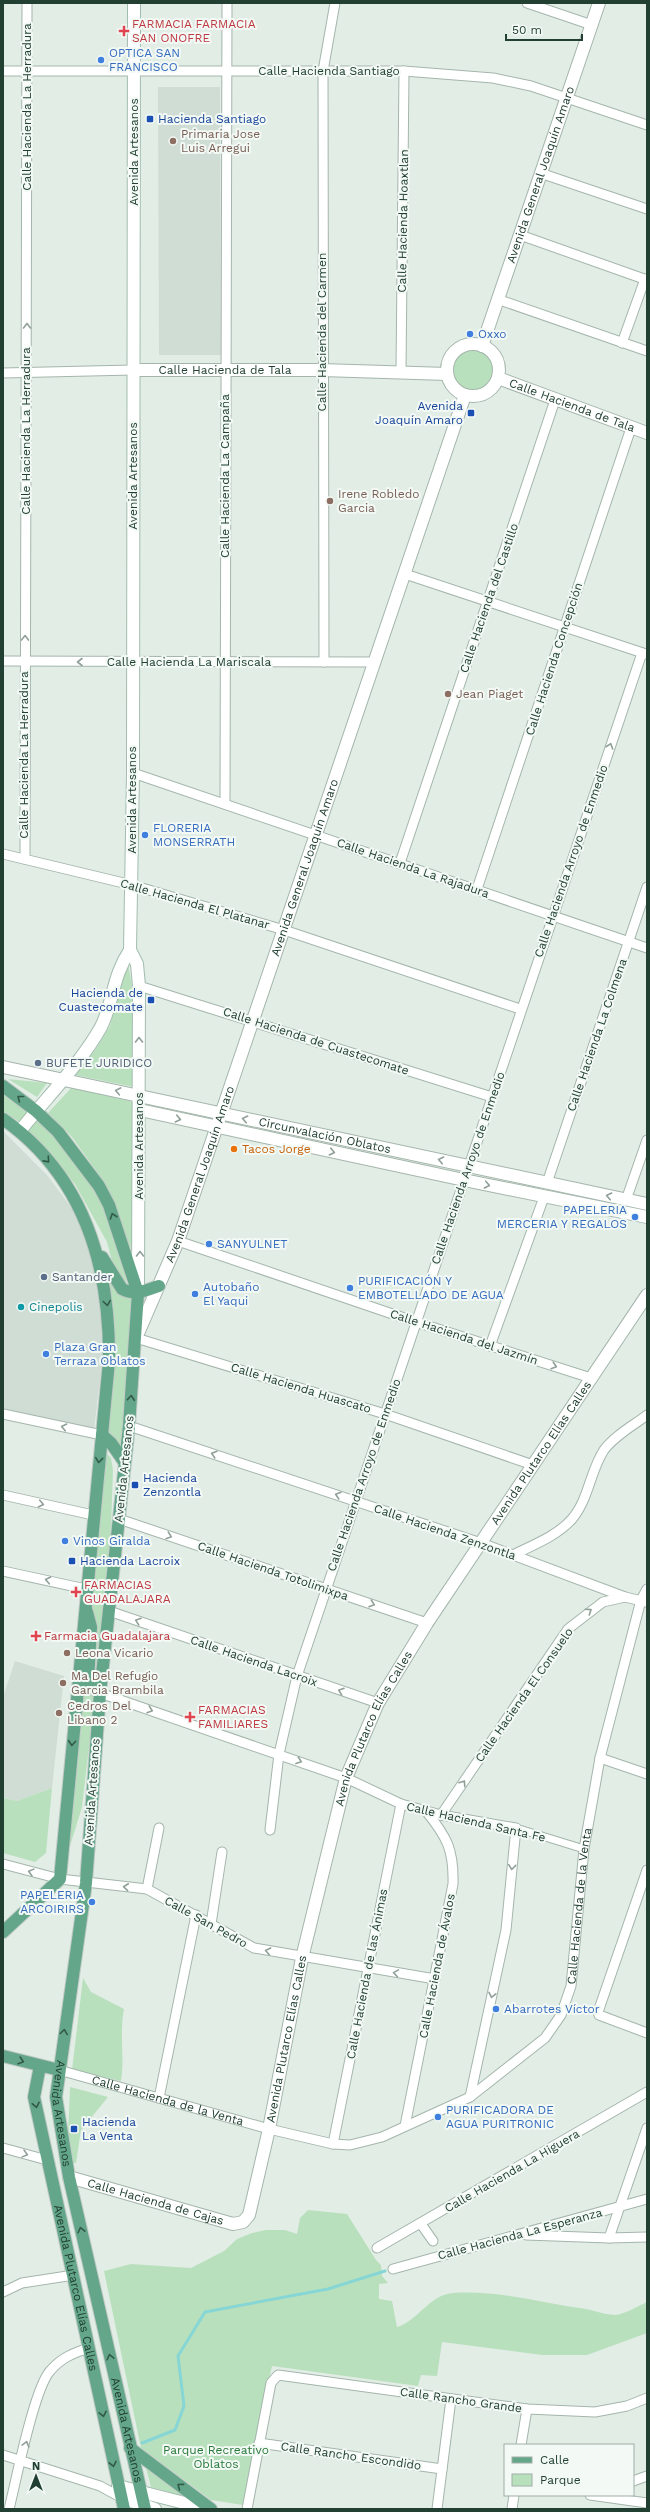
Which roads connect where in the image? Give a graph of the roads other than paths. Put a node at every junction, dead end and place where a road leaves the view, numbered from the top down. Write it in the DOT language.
graph roads {
  1 [pos="28,3"];
  2 [pos="134,3"];
  3 [pos="227,3"];
  4 [pos="335,3"];
  5 [pos="527,3"];
  6 [pos="599,3"];
  7 [pos="592,25"];
  8 [pos="3,71"];
  9 [pos="27,71"];
  10 [pos="134,71"];
  11 [pos="227,71"];
  12 [pos="323,72"];
  13 [pos="404,72"];
  14 [pos="567,99"];
  15 [pos="647,125"];
  16 [pos="540,173"];
  17 [pos="647,209"];
  18 [pos="520,235"];
  19 [pos="646,279"];
  20 [pos="497,299"];
  21 [pos="622,343"];
  22 [pos="482,346"];
  23 [pos="647,351"];
  24 [pos="133,370"];
  25 [pos="225,370"];
  26 [pos="322,370"];
  27 [pos="401,371"];
  28 [pos="3,373"];
  29 [pos="27,373"];
  30 [pos="447,374"];
  31 [pos="498,378"];
  32 [pos="465,396"];
  33 [pos="556,400"];
  34 [pos="631,428"];
  35 [pos="647,433"];
  36 [pos="405,574"];
  37 [pos="488,602"];
  38 [pos="564,627"];
  39 [pos="644,654"];
  40 [pos="3,661"];
  41 [pos="24,662"];
  42 [pos="133,662"];
  43 [pos="225,662"];
  44 [pos="324,662"];
  45 [pos="374,662"];
  46 [pos="133,773"];
  47 [pos="225,804"];
  48 [pos="316,835"];
  49 [pos="3,854"];
  50 [pos="25,859"];
  51 [pos="400,863"];
  52 [pos="132,885"];
  53 [pos="647,887"];
  54 [pos="477,889"];
  55 [pos="553,915"];
  56 [pos="284,930"];
  57 [pos="629,941"];
  58 [pos="647,948"];
  59 [pos="130,950"];
  60 [pos="139,986"];
  61 [pos="520,1009"];
  62 [pos="252,1020"];
  63 [pos="3,1067"];
  64 [pos="61,1080"];
  65 [pos="3,1086"];
  66 [pos="139,1095"];
  67 [pos="492,1097"];
  68 [pos="140,1110"];
  69 [pos="36,1111"];
  70 [pos="221,1114"];
  71 [pos="3,1119"];
  72 [pos="216,1128"];
  73 [pos="20,1131"];
  74 [pos="647,1140"];
  75 [pos="469,1166"];
  76 [pos="464,1180"];
  77 [pos="547,1183"];
  78 [pos="544,1197"];
  79 [pos="626,1200"];
  80 [pos="647,1204"];
  81 [pos="647,1217"];
  82 [pos="92,1240"];
  83 [pos="178,1241"];
  84 [pos="159,1286"];
  85 [pos="138,1293"];
  86 [pos="647,1295"];
  87 [pos="416,1322"];
  88 [pos="136,1338"];
  89 [pos="490,1346"];
  90 [pos="591,1378"];
  91 [pos="3,1414"];
  92 [pos="385,1414"];
  93 [pos="647,1415"];
  94 [pos="129,1426"];
  95 [pos="102,1435"];
  96 [pos="125,1463"];
  97 [pos="533,1465"];
  98 [pos="3,1495"];
  99 [pos="356,1501"];
  100 [pos="93,1515"];
  101 [pos="118,1519"];
  102 [pos="481,1543"];
  103 [pos="513,1555"];
  104 [pos="3,1571"];
  105 [pos="86,1589"];
  106 [pos="326,1589"];
  107 [pos="647,1589"];
  108 [pos="624,1597"];
  109 [pos="644,1601"];
  110 [pos="85,1603"];
  111 [pos="109,1611"];
  112 [pos="427,1623"];
  113 [pos="297,1676"];
  114 [pos="100,1693"];
  115 [pos="378,1703"];
  116 [pos="279,1754"];
  117 [pos="600,1758"];
  118 [pos="647,1774"];
  119 [pos="346,1778"];
  120 [pos="401,1804"];
  121 [pos="426,1811"];
  122 [pos="441,1815"];
  123 [pos="159,1828"];
  124 [pos="516,1828"];
  125 [pos="270,1830"];
  126 [pos="584,1848"];
  127 [pos="222,1852"];
  128 [pos="3,1864"];
  129 [pos="647,1870"];
  130 [pos="60,1879"];
  131 [pos="86,1883"];
  132 [pos="147,1889"];
  133 [pos="196,1916"];
  134 [pos="211,1924"];
  135 [pos="3,1932"];
  136 [pos="302,1958"];
  137 [pos="368,1968"];
  138 [pos="435,1979"];
  139 [pos="647,2033"];
  140 [pos="3,2056"];
  141 [pos="40,2066"];
  142 [pos="58,2070"];
  143 [pos="647,2092"];
  144 [pos="470,2097"];
  145 [pos="159,2098"];
  146 [pos="405,2126"];
  147 [pos="647,2128"];
  148 [pos="269,2129"];
  149 [pos="333,2144"];
  150 [pos="3,2148"];
  151 [pos="47,2160"];
  152 [pos="69,2177"];
  153 [pos="647,2199"];
  154 [pos="620,2208"];
  155 [pos="243,2222"];
  156 [pos="421,2224"];
  157 [pos="516,2234"];
  158 [pos="647,2237"];
  159 [pos="609,2238"];
  160 [pos="433,2241"];
  161 [pos="377,2248"];
  162 [pos="393,2270"];
  163 [pos="74,2275"];
  164 [pos="3,2292"];
  165 [pos="89,2348"];
  166 [pos="647,2398"];
  167 [pos="451,2399"];
  168 [pos="526,2409"];
  169 [pos="259,2443"];
  170 [pos="522,2444"];
  171 [pos="130,2448"];
  172 [pos="3,2455"];
  173 [pos="22,2461"];
  174 [pos="442,2469"];
  175 [pos="647,2476"];
  176 [pos="634,2482"];
  177 [pos="100,2486"];
  178 [pos="118,2486"];
  179 [pos="140,2491"];
  180 [pos="514,2496"];
  181 [pos="602,2496"];
  182 [pos="647,2503"];
  183 [pos="123,2504"];
  184 [pos="148,2508"];
  185 [pos="9,2509"];
  186 [pos="210,2509"];
  187 [pos="247,2509"];
  188 [pos="437,2509"];
  189 [pos="512,2509"];
  1 -- 9 [label="street, Calle Hacienda La Herradura"];
  2 -- 10 [label="street, Avenida Artesanos"];
  3 -- 11 [label="street, Calle Hacienda La Campaña"];
  4 -- 12 [label="street, Calle Hacienda del Carmen"];
  5 -- 7 [label="street"];
  6 -- 7 [label="street, Avenida General Joaquín Amaro"];
  7 -- 14 [label="street, Avenida General Joaquín Amaro"];
  8 -- 9 [label="street, Calle Hacienda Santiago"];
  9 -- 10 [label="street, Calle Hacienda Santiago"];
  29 -- 9 [label="street, Calle Hacienda La Herradura, one-way"];
  10 -- 11 [label="street, Calle Hacienda Santiago"];
  10 -- 24 [label="street, Avenida Artesanos"];
  11 -- 12 [label="street, Calle Hacienda Santiago"];
  11 -- 25 [label="street, Calle Hacienda La Campaña"];
  12 -- 13 [label="street, Calle Hacienda Santiago"];
  12 -- 26 [label="street, Calle Hacienda del Carmen"];
  13 -- 14 [label="street, Calle Hacienda Santiago"];
  13 -- 27 [label="street, Calle Hacienda Hoaxtlan"];
  14 -- 15 [label="street, Calle Hacienda Santiago"];
  14 -- 16 [label="street, Avenida General Joaquín Amaro"];
  16 -- 17 [label="street"];
  16 -- 18 [label="street, Avenida General Joaquín Amaro"];
  18 -- 19 [label="street"];
  18 -- 20 [label="street, Avenida General Joaquín Amaro"];
  19 -- 21 [label="street"];
  20 -- 21 [label="street"];
  20 -- 22 [label="street, Avenida General Joaquín Amaro"];
  21 -- 23 [label="street"];
  22 -- 30 [label="street"];
  22 -- 31 [label="street"];
  24 -- 25 [label="street, Calle Hacienda de Tala"];
  24 -- 29 [label="street, Calle Hacienda de Tala"];
  24 -- 42 [label="street, Avenida Artesanos"];
  25 -- 26 [label="street, Calle Hacienda de Tala"];
  25 -- 43 [label="street, Calle Hacienda La Campaña"];
  26 -- 27 [label="street, Calle Hacienda de Tala"];
  26 -- 44 [label="street, Calle Hacienda del Carmen"];
  27 -- 30 [label="street, Calle Hacienda de Tala"];
  28 -- 29 [label="street, Calle Hacienda de Tala"];
  41 -- 29 [label="street, Calle Hacienda La Herradura, one-way"];
  30 -- 32 [label="street"];
  31 -- 32 [label="street"];
  31 -- 33 [label="street, Calle Hacienda de Tala"];
  32 -- 36 [label="street, Avenida General Joaquín Amaro"];
  33 -- 34 [label="street, Calle Hacienda de Tala"];
  33 -- 37 [label="street, Calle Hacienda del Castillo"];
  34 -- 35 [label="street, Calle Hacienda de Tala"];
  34 -- 38 [label="street, Calle Hacienda Concepción"];
  36 -- 37 [label="street"];
  36 -- 45 [label="street, Avenida General Joaquín Amaro"];
  37 -- 38 [label="street"];
  37 -- 51 [label="street, Calle Hacienda del Castillo"];
  38 -- 39 [label="street"];
  38 -- 54 [label="street, Calle Hacienda Concepción"];
  55 -- 39 [label="street, Calle Hacienda Arroyo de Enmedio, one-way"];
  40 -- 41 [label="street, Calle Hacienda La Mariscala"];
  42 -- 41 [label="street, Calle Hacienda La Mariscala, one-way"];
  41 -- 50 [label="street, Calle Hacienda La Herradura"];
  42 -- 43 [label="street, Calle Hacienda La Mariscala"];
  42 -- 46 [label="street, Avenida Artesanos"];
  43 -- 44 [label="street, Calle Hacienda La Mariscala"];
  43 -- 47 [label="street, Calle Hacienda La Campaña"];
  44 -- 45 [label="street, Calle Hacienda La Mariscala"];
  45 -- 48 [label="street, Avenida General Joaquín Amaro"];
  46 -- 47 [label="street, Calle Hacienda La Rajadura"];
  46 -- 52 [label="street, Avenida Artesanos"];
  47 -- 48 [label="street, Calle Hacienda La Rajadura"];
  48 -- 51 [label="street, Calle Hacienda La Rajadura"];
  48 -- 56 [label="street, Avenida General Joaquín Amaro"];
  49 -- 50 [label="street, Calle Hacienda El Platanar"];
  50 -- 52 [label="street, Calle Hacienda El Platanar"];
  51 -- 54 [label="street, Calle Hacienda La Rajadura"];
  52 -- 56 [label="street, Calle Hacienda El Platanar"];
  52 -- 59 [label="street, Avenida Artesanos"];
  53 -- 57 [label="street, Calle Hacienda La Colmena"];
  54 -- 55 [label="street, Calle Hacienda La Rajadura"];
  55 -- 57 [label="street, Calle Hacienda La Rajadura"];
  55 -- 61 [label="street, Calle Hacienda Arroyo de Enmedio"];
  56 -- 61 [label="street, Calle Hacienda El Platanar"];
  56 -- 62 [label="street, Avenida General Joaquín Amaro"];
  57 -- 58 [label="street, Calle Hacienda La Rajadura"];
  57 -- 77 [label="street, Calle Hacienda La Colmena"];
  59 -- 60 [label="street, Avenida Artesanos"];
  59 -- 64 [label="street"];
  60 -- 62 [label="street, Calle Hacienda de Cuastecomate"];
  66 -- 60 [label="street, Avenida Artesanos, one-way"];
  61 -- 67 [label="street, Calle Hacienda Arroyo de Enmedio"];
  62 -- 67 [label="street, Calle Hacienda de Cuastecomate"];
  62 -- 70 [label="street, Avenida General Joaquín Amaro"];
  63 -- 64 [label="street, Circunvalación Oblatos"];
  66 -- 64 [label="street, Circunvalación Oblatos, one-way"];
  64 -- 69 [label="street"];
  69 -- 65 [label="main road, one-way"];
  66 -- 68 [label="street, Avenida Artesanos"];
  66 -- 70 [label="street, Circunvalación Oblatos"];
  67 -- 75 [label="street, Calle Hacienda Arroyo de Enmedio"];
  68 -- 72 [label="street, Circunvalación Oblatos, one-way"];
  85 -- 68 [label="street, Avenida Artesanos, one-way"];
  69 -- 73 [label="street"];
  85 -- 69 [label="main road, one-way"];
  70 -- 72 [label="street, Avenida General Joaquín Amaro"];
  75 -- 70 [label="street, Circunvalación Oblatos, one-way"];
  71 -- 73 [label="main road"];
  72 -- 76 [label="street, Circunvalación Oblatos, one-way"];
  72 -- 83 [label="street, Avenida General Joaquín Amaro"];
  73 -- 82 [label="main road, Avenida Artesanos, one-way"];
  74 -- 79 [label="street"];
  75 -- 76 [label="street, Calle Hacienda Arroyo de Enmedio"];
  75 -- 77 [label="street, Circunvalación Oblatos"];
  76 -- 78 [label="street, Circunvalación Oblatos, one-way"];
  76 -- 87 [label="street, Calle Hacienda Arroyo de Enmedio"];
  79 -- 77 [label="street, Circunvalación Oblatos, one-way"];
  78 -- 81 [label="street, Circunvalación Oblatos"];
  78 -- 89 [label="street"];
  79 -- 80 [label="street, Circunvalación Oblatos"];
  82 -- 85 [label="main road"];
  82 -- 95 [label="main road, Avenida Artesanos, one-way"];
  83 -- 84 [label="street, Avenida General Joaquín Amaro"];
  83 -- 87 [label="street, Calle Hacienda del Jazmín"];
  84 -- 85 [label="main road"];
  84 -- 88 [label="street, Avenida General Joaquín Amaro"];
  85 -- 88 [label="main road, Avenida Artesanos"];
  86 -- 90 [label="street, Avenida Plutarco Elías Calles"];
  87 -- 89 [label="street, Calle Hacienda del Jazmín"];
  87 -- 92 [label="street, Calle Hacienda Arroyo de Enmedio"];
  88 -- 92 [label="street, Calle Hacienda Huascato"];
  94 -- 88 [label="main road, Avenida Artesanos, one-way"];
  89 -- 90 [label="street, Calle Hacienda del Jazmín, one-way"];
  90 -- 97 [label="street, Avenida Plutarco Elías Calles"];
  95 -- 91 [label="street, one-way"];
  92 -- 97 [label="street, Calle Hacienda Huascato"];
  92 -- 99 [label="street, Calle Hacienda Arroyo de Enmedio"];
  93 -- 103 [label="street"];
  94 -- 96 [label="main road, Avenida Artesanos"];
  99 -- 94 [label="street, Calle Hacienda Zenzontla, one-way"];
  95 -- 96 [label="main road"];
  95 -- 100 [label="main road, Avenida Artesanos, one-way"];
  96 -- 101 [label="main road, Avenida Artesanos"];
  97 -- 102 [label="street, Avenida Plutarco Elías Calles"];
  98 -- 100 [label="street, one-way"];
  99 -- 102 [label="street, Calle Hacienda Zenzontla"];
  99 -- 106 [label="street, Calle Hacienda Arroyo de Enmedio"];
  100 -- 105 [label="main road, Avenida Artesanos"];
  101 -- 106 [label="street, Calle Hacienda Totolimixpa, one-way"];
  101 -- 111 [label="main road, Avenida Artesanos"];
  102 -- 103 [label="street, Calle Hacienda Zenzontla"];
  102 -- 112 [label="street, Avenida Plutarco Elías Calles"];
  103 -- 108 [label="street, Calle Hacienda Zenzontla"];
  105 -- 104 [label="street, one-way"];
  105 -- 110 [label="main road, Avenida Artesanos"];
  106 -- 112 [label="street, Calle Hacienda Totolimixpa, one-way"];
  106 -- 113 [label="street, Calle Hacienda Arroyo de Enmedio"];
  107 -- 109 [label="street, Calle Hacienda de la Venta"];
  108 -- 109 [label="street, Calle Hacienda Zenzontla"];
  122 -- 108 [label="street, Calle Hacienda El Consuelo, one-way"];
  109 -- 117 [label="street, Calle Hacienda de la Venta"];
  110 -- 114 [label="main road"];
  110 -- 130 [label="main road, Avenida Artesanos, one-way"];
  113 -- 111 [label="street, Calle Hacienda Lacroix, one-way"];
  111 -- 114 [label="main road, Avenida Artesanos"];
  112 -- 115 [label="street, Avenida Plutarco Elías Calles"];
  115 -- 113 [label="street, Calle Hacienda Lacroix, one-way"];
  113 -- 116 [label="street, Calle Hacienda Arroyo de Enmedio"];
  114 -- 116 [label="street, Calle Hacienda Santa Fe, one-way"];
  114 -- 131 [label="main road, Avenida Artesanos"];
  115 -- 119 [label="street, Avenida Plutarco Elías Calles"];
  116 -- 119 [label="street, Calle Hacienda Santa Fe, one-way"];
  116 -- 125 [label="street, Calle Hacienda Arroyo de Enmedio"];
  117 -- 118 [label="street"];
  117 -- 126 [label="street, Calle Hacienda de la Venta"];
  119 -- 120 [label="street, Calle Hacienda Santa Fe"];
  119 -- 136 [label="street, Avenida Plutarco Elías Calles"];
  120 -- 121 [label="street, Calle Hacienda Santa Fe"];
  120 -- 137 [label="street, Calle Hacienda de las Ánimas"];
  121 -- 122 [label="street, Calle Hacienda Santa Fe"];
  121 -- 138 [label="street, Calle Hacienda de Ávalos"];
  122 -- 124 [label="street, Calle Hacienda Santa Fe"];
  123 -- 132 [label="street"];
  124 -- 126 [label="street, Calle Hacienda Santa Fe"];
  124 -- 144 [label="street, one-way"];
  126 -- 144 [label="street, Calle Hacienda de la Venta"];
  127 -- 134 [label="street"];
  130 -- 128 [label="street, Calle San Pedro, one-way"];
  129 -- 139 [label="street"];
  130 -- 131 [label="street, Calle San Pedro"];
  130 -- 135 [label="main road"];
  132 -- 131 [label="street, Calle San Pedro, one-way"];
  142 -- 131 [label="main road, Avenida Artesanos, one-way"];
  132 -- 133 [label="street, Calle San Pedro"];
  133 -- 134 [label="street, Calle San Pedro"];
  133 -- 145 [label="street"];
  136 -- 134 [label="street, Calle San Pedro, one-way"];
  136 -- 137 [label="street, Calle San Pedro"];
  136 -- 148 [label="street, Avenida Plutarco Elías Calles"];
  138 -- 137 [label="street, Calle San Pedro, one-way"];
  137 -- 149 [label="street, Calle Hacienda de las Ánimas"];
  138 -- 146 [label="street, Calle Hacienda de Ávalos"];
  140 -- 141 [label="main road, Calle Hacienda de la Venta, one-way"];
  141 -- 142 [label="main road, Calle Hacienda de la Venta"];
  141 -- 151 [label="main road, Avenida Plutarco Elías Calles, one-way"];
  142 -- 145 [label="street, Calle Hacienda de la Venta"];
  142 -- 152 [label="main road, Avenida Artesanos"];
  143 -- 156 [label="street, Calle Hacienda La Higuera"];
  144 -- 146 [label="street, Calle Hacienda de la Venta"];
  145 -- 148 [label="street, Calle Hacienda de la Venta"];
  146 -- 149 [label="street, Calle Hacienda de la Venta"];
  147 -- 154 [label="street"];
  148 -- 149 [label="street, Calle Hacienda de la Venta"];
  148 -- 155 [label="street, Avenida Plutarco Elías Calles"];
  150 -- 151 [label="street, one-way"];
  151 -- 163 [label="main road, Avenida Plutarco Elías Calles"];
  152 -- 155 [label="street, Calle Hacienda de Cajas"];
  171 -- 152 [label="main road, Avenida Artesanos, one-way"];
  153 -- 154 [label="street, Calle Hacienda La Esperanza"];
  154 -- 157 [label="street, Calle Hacienda La Esperanza"];
  154 -- 159 [label="street"];
  156 -- 160 [label="street"];
  156 -- 161 [label="street, Calle Hacienda La Higuera"];
  157 -- 159 [label="street"];
  157 -- 162 [label="street, Calle Hacienda La Esperanza"];
  158 -- 159 [label="street"];
  163 -- 164 [label="street"];
  163 -- 165 [label="main road, Avenida Plutarco Elías Calles"];
  173 -- 165 [label="street, one-way"];
  165 -- 178 [label="main road, Avenida Plutarco Elías Calles, one-way"];
  166 -- 168 [label="street, Calle Rancho Grande"];
  167 -- 168 [label="street, Calle Rancho Grande"];
  167 -- 169 [label="street, Calle Rancho Grande"];
  167 -- 174 [label="street"];
  168 -- 170 [label="street"];
  169 -- 174 [label="street, Calle Rancho Escondido"];
  169 -- 187 [label="street"];
  171 -- 179 [label="main road, Avenida Artesanos"];
  186 -- 171 [label="main road, one-way"];
  172 -- 173 [label="street"];
  173 -- 177 [label="street"];
  173 -- 185 [label="street"];
  174 -- 188 [label="street"];
  175 -- 176 [label="street"];
  177 -- 178 [label="street"];
  177 -- 183 [label="street"];
  178 -- 179 [label="street"];
  178 -- 183 [label="main road, Avenida Plutarco Elías Calles"];
  179 -- 184 [label="main road, Avenida Artesanos"];
  179 -- 186 [label="street"];
  180 -- 189 [label="street"];
  181 -- 182 [label="street"];
  183 -- 184 [label="street"];
}
